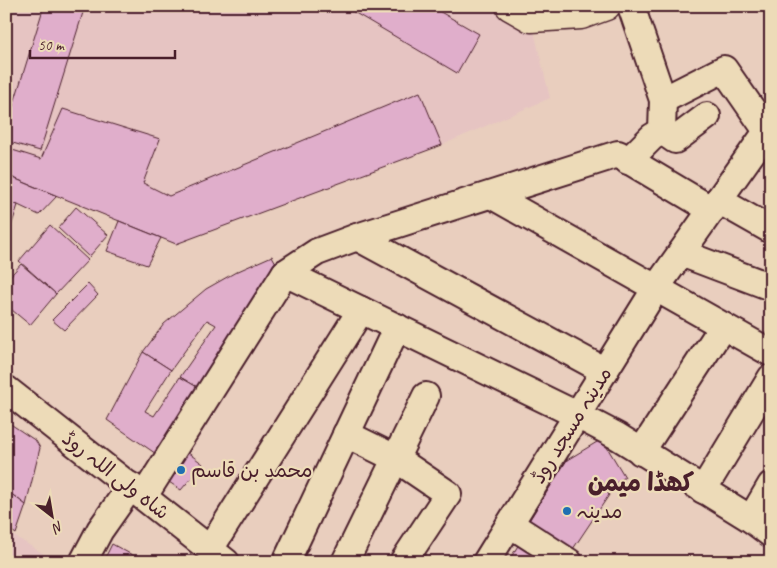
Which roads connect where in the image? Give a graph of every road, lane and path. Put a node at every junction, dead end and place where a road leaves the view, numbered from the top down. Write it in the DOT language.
graph roads {
  1 [pos="510,6"];
  2 [pos="606,6"];
  3 [pos="634,15"];
  4 [pos="662,97"];
  5 [pos="707,116"];
  6 [pos="662,131"];
  7 [pos="765,142"];
  8 [pos="628,161"];
  9 [pos="491,194"];
  10 [pos="715,205"];
  11 [pos="771,230"];
  12 [pos="357,237"];
  13 [pos="681,253"];
  14 [pos="286,273"];
  15 [pos="771,287"];
  16 [pos="656,288"];
  17 [pos="360,310"];
  18 [pos="723,326"];
  19 [pos="397,327"];
  20 [pos="771,352"];
  21 [pos="605,371"];
  22 [pos="771,378"];
  23 [pos="6,389"];
  24 [pos="426,396"];
  25 [pos="577,415"];
  26 [pos="346,434"];
  27 [pos="641,452"];
  28 [pos="395,458"];
  29 [pos="771,485"];
  30 [pos="703,490"];
  31 [pos="138,491"];
  32 [pos="510,524"];
  33 [pos="761,527"];
  34 [pos="218,555"];
  35 [pos="83,562"];
  36 [pos="286,562"];
  37 [pos="345,562"];
  38 [pos="403,562"];
  39 [pos="486,562"];
  40 [pos="569,562"];
  1 -- 2 [label="main road"];
  3 -- 4 [label="street"];
  4 -- 6 [label="street"];
  4 -- 7 [label="street"];
  5 -- 6 [label="street"];
  6 -- 8 [label="street"];
  7 -- 10 [label="street, مدینہ مسجد روڈ"];
  8 -- 9 [label="street"];
  8 -- 10 [label="street"];
  9 -- 12 [label="street"];
  9 -- 16 [label="street"];
  10 -- 11 [label="street"];
  10 -- 13 [label="street, مدینہ مسجد روڈ"];
  12 -- 14 [label="street"];
  12 -- 21 [label="street"];
  13 -- 15 [label="street"];
  13 -- 16 [label="street, مدینہ مسجد روڈ"];
  14 -- 17 [label="street"];
  14 -- 31 [label="street"];
  16 -- 18 [label="street"];
  16 -- 21 [label="street, مدینہ مسجد روڈ"];
  17 -- 19 [label="street"];
  17 -- 34 [label="street"];
  18 -- 20 [label="street"];
  18 -- 27 [label="street"];
  19 -- 25 [label="street"];
  19 -- 26 [label="street"];
  21 -- 25 [label="street, مدینہ مسجد روڈ"];
  22 -- 30 [label="street"];
  23 -- 31 [label="street, شاہ ولی اللہ روڈ"];
  24 -- 28 [label="street"];
  25 -- 27 [label="street"];
  25 -- 32 [label="street, مدینہ مسجد روڈ"];
  26 -- 28 [label="street"];
  26 -- 36 [label="street"];
  27 -- 30 [label="street"];
  28 -- 37 [label="street"];
  28 -- 38 [label="street"];
  29 -- 33 [label="street"];
  30 -- 33 [label="street"];
  31 -- 34 [label="street, شاہ ولی اللہ روڈ"];
  31 -- 35 [label="street"];
  32 -- 39 [label="street, مدینہ مسجد روڈ"];
  32 -- 40 [label="street"];
}
